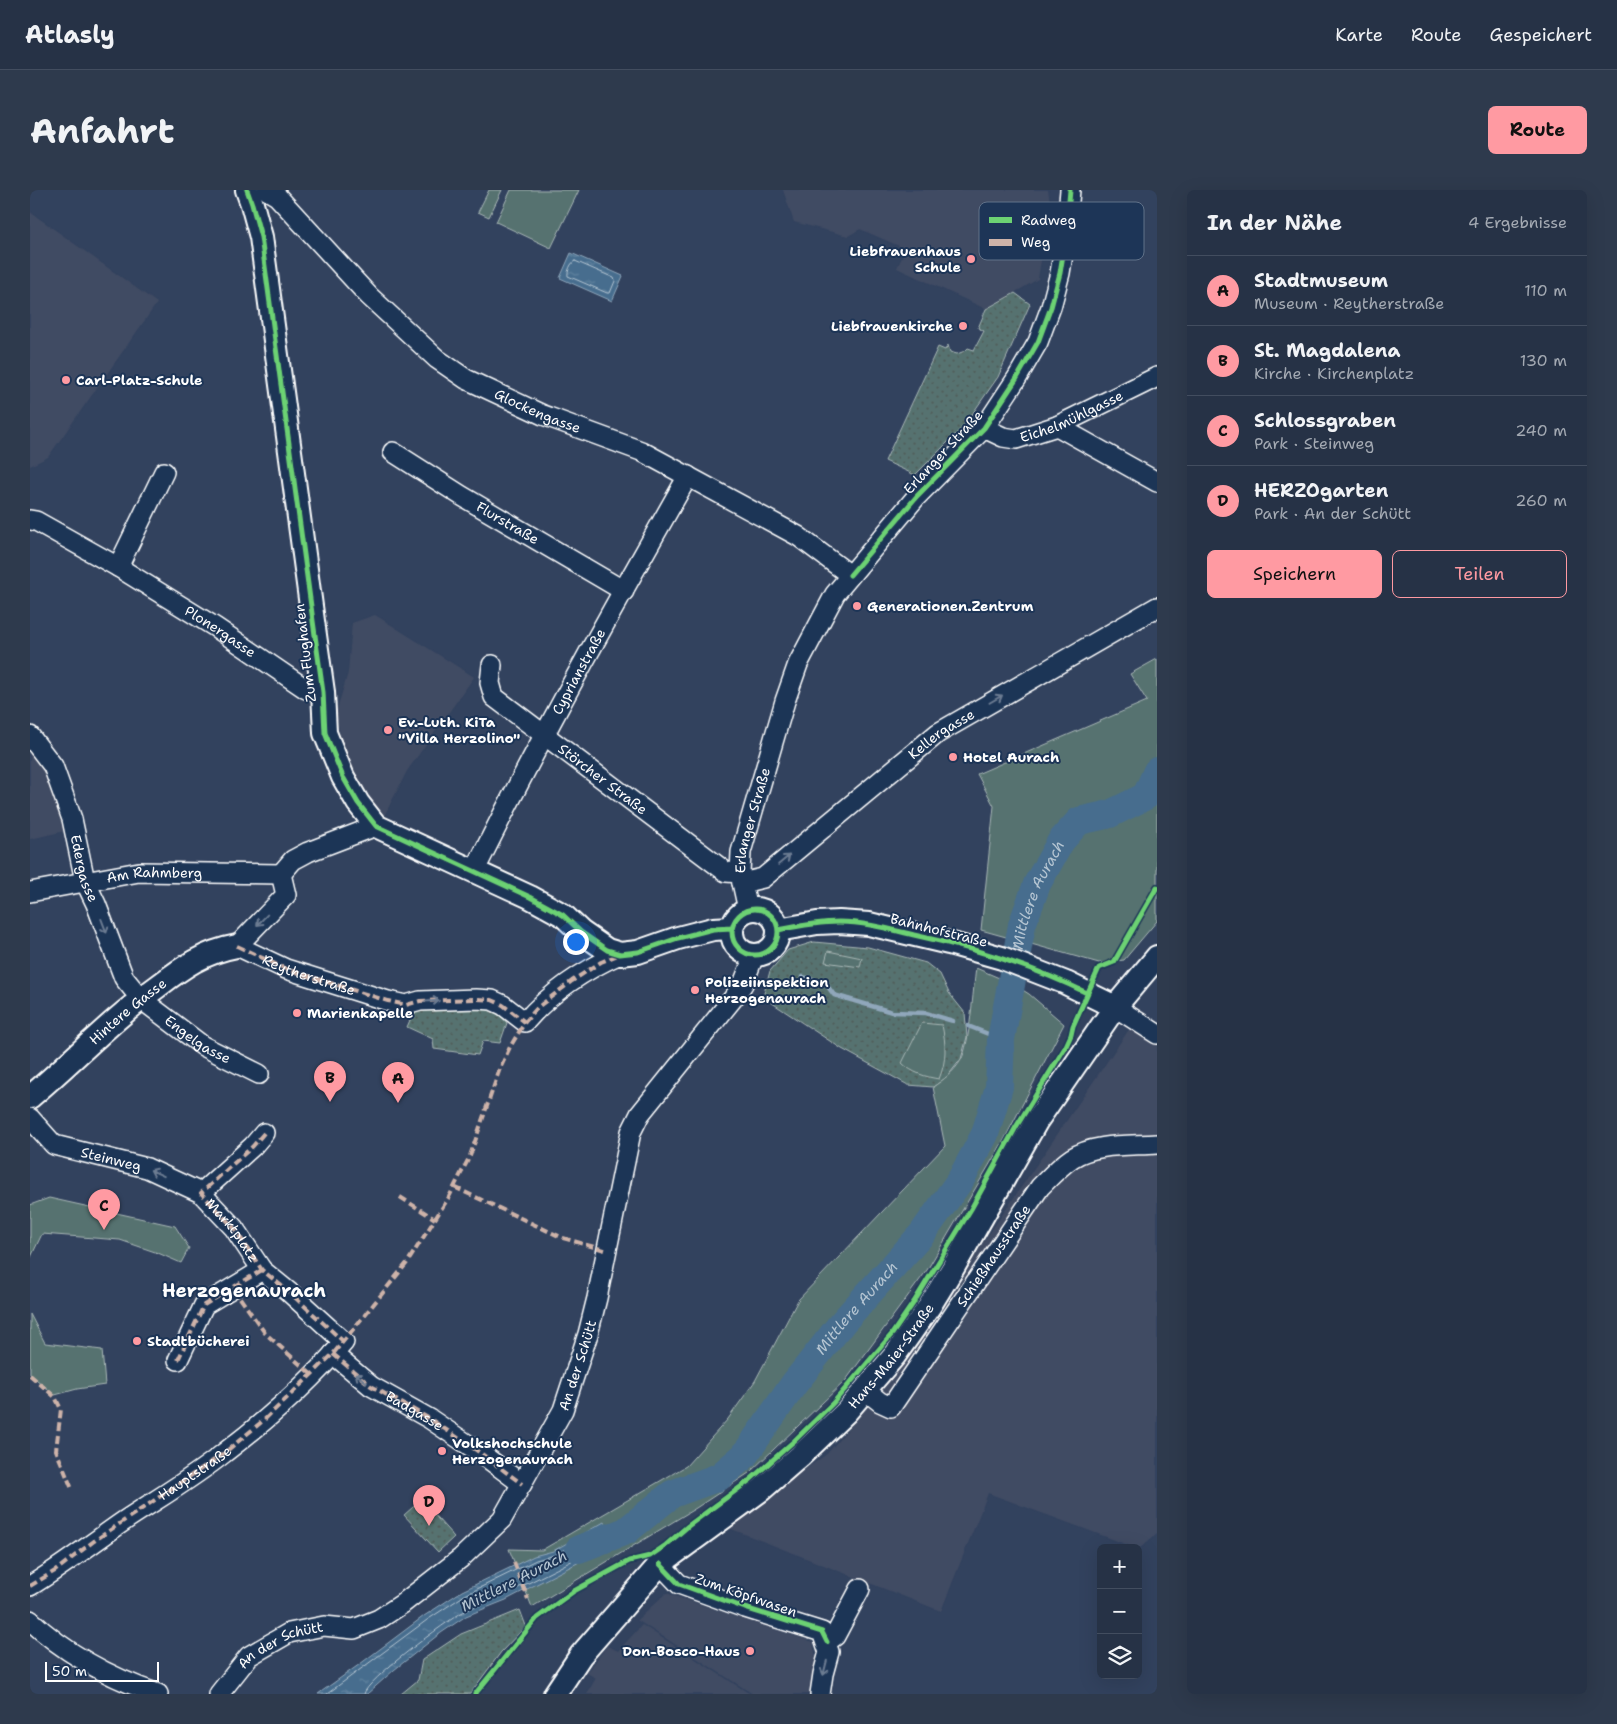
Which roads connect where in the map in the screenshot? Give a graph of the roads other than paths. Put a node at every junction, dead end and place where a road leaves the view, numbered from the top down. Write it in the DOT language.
graph roads {
  1 [pos="247,190"];
  2 [pos="267,190"];
  3 [pos="1062,260"];
  4 [pos="1157,377"];
  5 [pos="1057,426"];
  6 [pos="984,428"];
  7 [pos="394,452"];
  8 [pos="164,472"];
  9 [pos="688,476"];
  10 [pos="1157,482"];
  11 [pos="30,520"];
  12 [pos="118,567"];
  13 [pos="850,575"];
  14 [pos="624,591"];
  15 [pos="1157,607"];
  16 [pos="492,665"];
  17 [pos="322,692"];
  18 [pos="30,736"];
  19 [pos="544,736"];
  20 [pos="376,826"];
  21 [pos="475,870"];
  22 [pos="281,874"];
  23 [pos="741,878"];
  24 [pos="85,881"];
  25 [pos="30,892"];
  26 [pos="748,910"];
  27 [pos="732,928"];
  28 [pos="778,930"];
  29 [pos="237,946"];
  30 [pos="620,954"];
  31 [pos="754,956"];
  32 [pos="1157,958"];
  33 [pos="141,999"];
  34 [pos="1115,1007"];
  35 [pos="1157,1034"];
  36 [pos="259,1074"];
  37 [pos="30,1097"];
  38 [pos="30,1118"];
  39 [pos="264,1133"];
  40 [pos="1157,1144"];
  41 [pos="201,1193"];
  42 [pos="262,1270"];
  43 [pos="339,1348"];
  44 [pos="178,1360"];
  45 [pos="865,1390"];
  46 [pos="522,1484"];
  47 [pos="660,1564"];
  48 [pos="30,1586"];
  49 [pos="860,1589"];
  50 [pos="30,1620"];
  51 [pos="827,1642"];
  52 [pos="158,1694"];
  53 [pos="219,1694"];
  54 [pos="555,1694"];
  55 [pos="820,1694"];
  1 -- 17 [label="street, Zum Flughafen"];
  2 -- 9 [label="street, Glockengasse"];
  3 -- 6 [label="street, Erlanger Straße"];
  4 -- 5 [label="street, Eichelmühlgasse"];
  5 -- 6 [label="street, Eichelmühlgasse"];
  5 -- 10 [label="street"];
  6 -- 13 [label="street, Erlanger Straße"];
  7 -- 14 [label="street, Flurstraße"];
  8 -- 12 [label="street"];
  9 -- 13 [label="street, Glockengasse"];
  9 -- 14 [label="street, Cyprianstraße"];
  11 -- 12 [label="street, Plonergasse"];
  12 -- 17 [label="street, Plonergasse"];
  13 -- 23 [label="street, Erlanger Straße"];
  14 -- 19 [label="street, Cyprianstraße"];
  23 -- 15 [label="street, Kellergasse, one-way"];
  16 -- 19 [label="street, Störcher Straße"];
  17 -- 20 [label="street, Zum Flughafen"];
  18 -- 24 [label="street, Edergasse"];
  19 -- 21 [label="street, Cyprianstraße"];
  19 -- 23 [label="street, Störcher Straße"];
  20 -- 21 [label="street, Zum Flughafen"];
  20 -- 22 [label="street"];
  21 -- 30 [label="street, Zum Flughafen"];
  22 -- 24 [label="street, Am Rahmberg"];
  22 -- 29 [label="street, one-way"];
  23 -- 26 [label="street, Erlanger Straße"];
  24 -- 25 [label="street, Am Rahmberg"];
  24 -- 33 [label="street, Edergasse, one-way"];
  26 -- 27 [label="street"];
  26 -- 28 [label="street"];
  27 -- 30 [label="street"];
  27 -- 31 [label="street"];
  28 -- 31 [label="street"];
  28 -- 34 [label="street, Bahnhofstraße"];
  29 -- 30 [label="street, Reytherstraße, one-way"];
  29 -- 33 [label="street, Hintere Gasse"];
  31 -- 46 [label="street, An der Schütt"];
  32 -- 34 [label="street, Hans-Maier-Straße"];
  33 -- 36 [label="street, Engelgasse"];
  33 -- 37 [label="street, Hintere Gasse"];
  34 -- 35 [label="street, Bahnhofstraße"];
  34 -- 45 [label="street, Hans-Maier-Straße"];
  41 -- 38 [label="street, Steinweg, one-way"];
  39 -- 41 [label="street"];
  40 -- 45 [label="street, Schießhausstraße"];
  41 -- 42 [label="street, Marktplatz"];
  42 -- 43 [label="street, Marktplatz"];
  42 -- 44 [label="street, Marktplatz"];
  46 -- 43 [label="street, Badgasse, one-way"];
  43 -- 48 [label="street, Hauptstraße"];
  45 -- 47 [label="street, Hans-Maier-Straße"];
  46 -- 53 [label="street, An der Schütt"];
  47 -- 51 [label="street, Zum Köpfwasen"];
  47 -- 54 [label="street, Hans-Maier-Straße"];
  49 -- 51 [label="street"];
  50 -- 52 [label="street"];
  51 -- 55 [label="street, one-way"];
}
